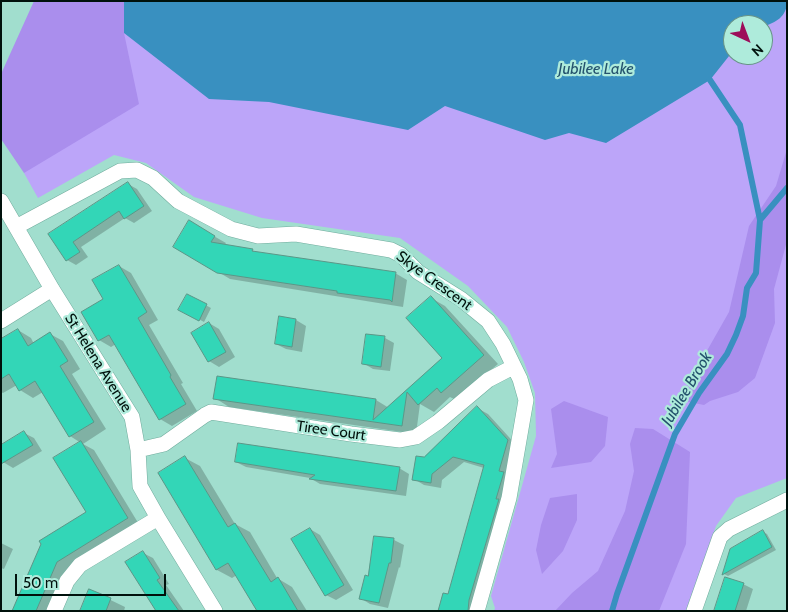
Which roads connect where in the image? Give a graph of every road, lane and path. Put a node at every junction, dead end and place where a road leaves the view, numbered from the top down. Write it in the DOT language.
graph roads {
  1 [pos="1,201"];
  2 [pos="16,227"];
  3 [pos="52,290"];
  4 [pos="1,320"];
  5 [pos="513,368"];
  6 [pos="138,450"];
  7 [pos="787,500"];
  8 [pos="158,518"];
  9 [pos="54,611"];
  10 [pos="215,611"];
  11 [pos="477,611"];
  12 [pos="694,611"];
  1 -- 2 [label="street, St Helena Avenue"];
  2 -- 3 [label="street, St Helena Avenue"];
  2 -- 5 [label="street, Skye Crescent"];
  3 -- 4 [label="street"];
  3 -- 6 [label="street, St Helena Avenue"];
  5 -- 6 [label="street, Tiree Court"];
  5 -- 11 [label="street, Skye Crescent"];
  6 -- 8 [label="street, St Helena Avenue"];
  7 -- 12 [label="street"];
  8 -- 9 [label="street"];
  8 -- 10 [label="street, St Helena Avenue"];
}
